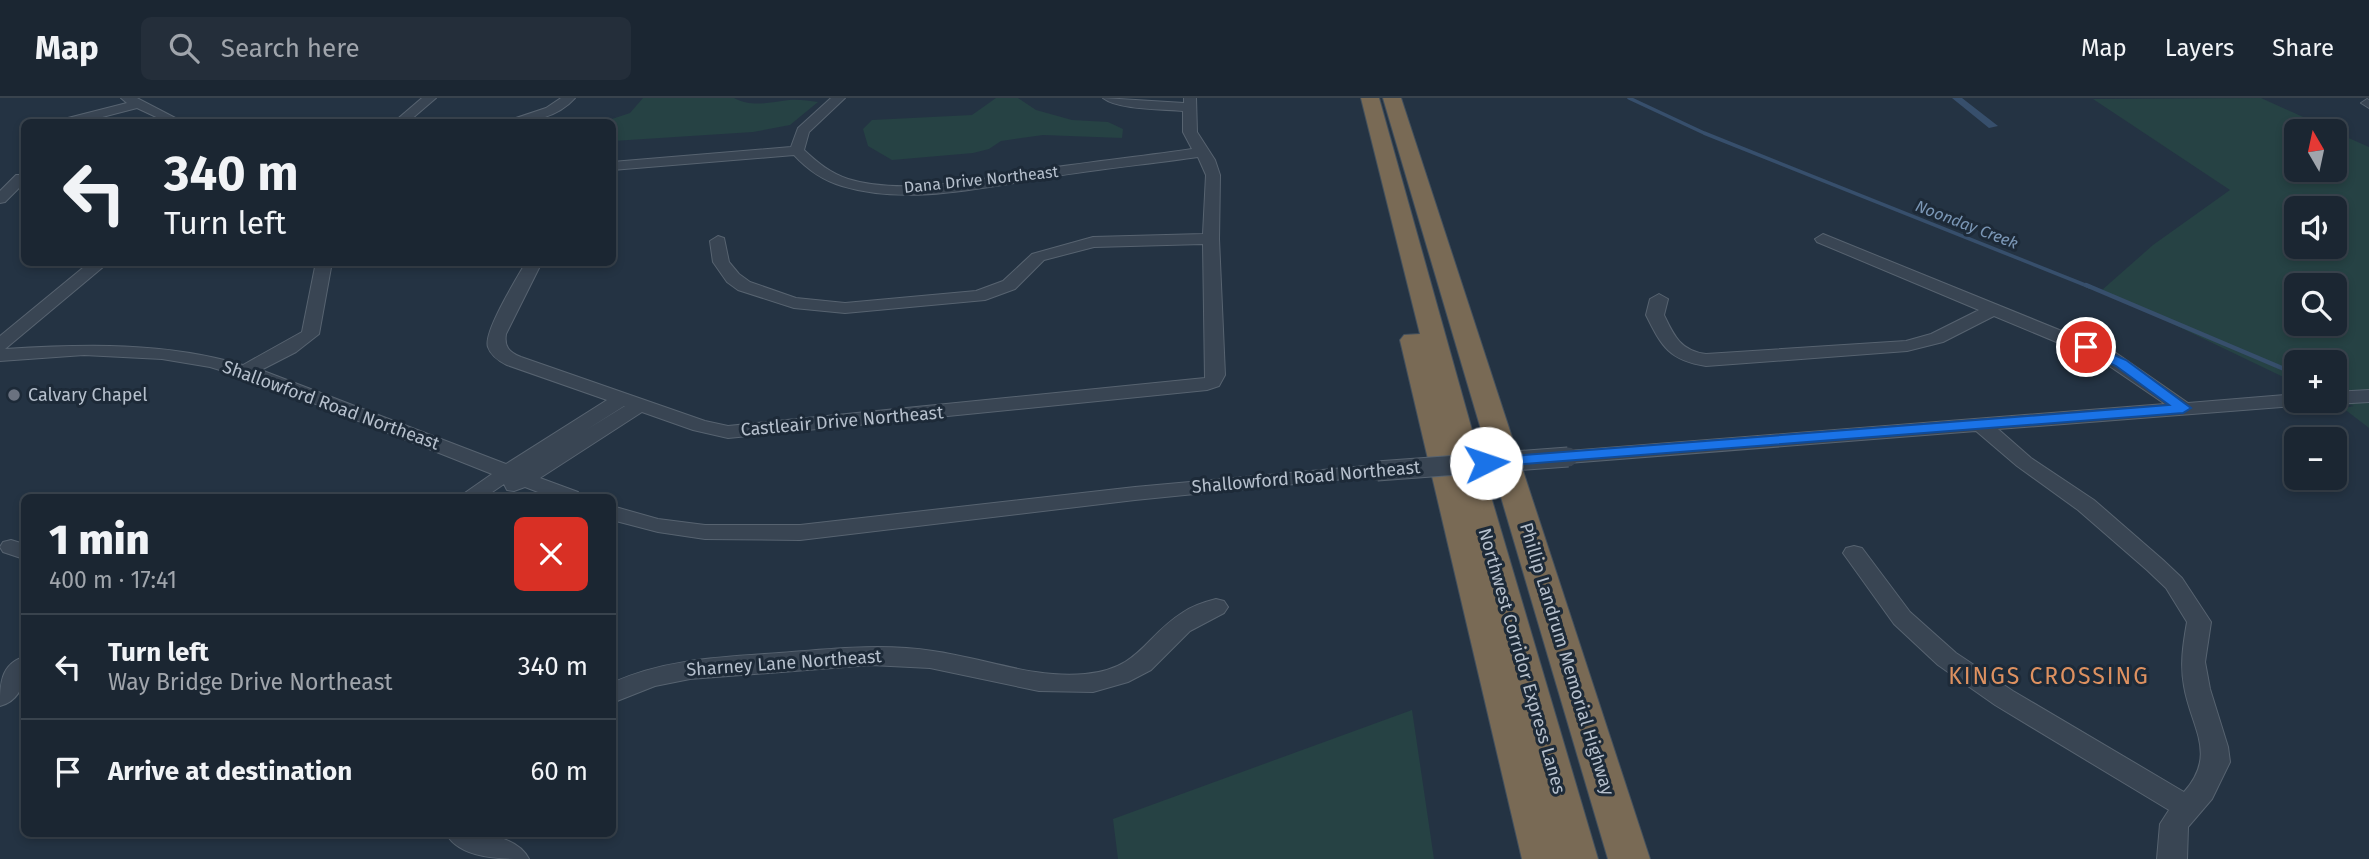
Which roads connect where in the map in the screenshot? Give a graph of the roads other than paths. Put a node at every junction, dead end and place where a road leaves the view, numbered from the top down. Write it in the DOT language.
graph roads {
  1 [pos="430,98"];
  2 [pos="569,98"];
  3 [pos="839,98"];
  4 [pos="1109,98"];
  5 [pos="1354,98"];
  6 [pos="1370,98"];
  7 [pos="1392,98"];
  8 [pos="133,101"];
  9 [pos="1190,102"];
  10 [pos="78,119"];
  11 [pos="170,119"];
  12 [pos="404,119"];
  13 [pos="522,119"];
  14 [pos="797,151"];
  15 [pos="1202,152"];
  16 [pos="616,166"];
  17 [pos="21,178"];
  18 [pos="0,180"];
  19 [pos="21,180"];
  20 [pos="0,199"];
  21 [pos="1211,239"];
  22 [pos="1824,239"];
  23 [pos="1435,240"];
  24 [pos="718,241"];
  25 [pos="97,266"];
  26 [pos="323,266"];
  27 [pos="532,266"];
  28 [pos="1659,299"];
  29 [pos="1994,309"];
  30 [pos="5,351"];
  31 [pos="246,371"];
  32 [pos="2369,396"];
  33 [pos="2347,397"];
  34 [pos="2284,401"];
  35 [pos="630,402"];
  36 [pos="2183,408"];
  37 [pos="1990,423"];
  38 [pos="516,475"];
  39 [pos="476,494"];
  40 [pos="498,494"];
  41 [pos="563,494"];
  42 [pos="616,514"];
  43 [pos="1854,553"];
  44 [pos="1216,607"];
  45 [pos="21,670"];
  46 [pos="616,692"];
  47 [pos="0,697"];
  48 [pos="2186,807"];
  49 [pos="468,837"];
  50 [pos="514,859"];
  51 [pos="1543,859"];
  52 [pos="1577,859"];
  53 [pos="1596,859"];
  54 [pos="1629,859"];
  55 [pos="2172,859"];
  1 -- 12 [label="street"];
  2 -- 13 [label="street"];
  3 -- 14 [label="street"];
  4 -- 9 [label="street"];
  5 -- 51 [label="highway"];
  6 -- 52 [label="highway, Northwest Corridor Express Lanes"];
  7 -- 23 [label="highway, Phillip Landrum Memorial Highway"];
  8 -- 10 [label="street"];
  8 -- 11 [label="street"];
  9 -- 15 [label="street, Castleair Drive Northeast"];
  14 -- 15 [label="street, Dana Drive Northeast"];
  14 -- 16 [label="street"];
  15 -- 21 [label="street, Castleair Drive Northeast"];
  17 -- 18 [label="street"];
  19 -- 20 [label="street"];
  21 -- 24 [label="street"];
  21 -- 35 [label="street, Castleair Drive Northeast"];
  22 -- 29 [label="street"];
  23 -- 53 [label="highway"];
  23 -- 54 [label="highway, Phillip Landrum Memorial Highway"];
  25 -- 30 [label="street"];
  26 -- 31 [label="street"];
  27 -- 35 [label="street, Castleair Drive Northeast"];
  28 -- 29 [label="street"];
  29 -- 36 [label="street"];
  30 -- 31 [label="street, Shallowford Road Northeast"];
  31 -- 38 [label="street, Shallowford Road Northeast"];
  32 -- 33 [label="street"];
  34 -- 36 [label="street, Shallowford Road Northeast"];
  35 -- 38 [label="street"];
  36 -- 37 [label="street, Shallowford Road Northeast"];
  37 -- 42 [label="street, Shallowford Road Northeast, bridge"];
  37 -- 48 [label="street"];
  38 -- 39 [label="street"];
  38 -- 40 [label="street"];
  38 -- 41 [label="street, Shallowford Road Northeast"];
  43 -- 48 [label="street"];
  44 -- 46 [label="street, Sharney Lane Northeast"];
  45 -- 47 [label="street"];
  48 -- 55 [label="street"];
  49 -- 50 [label="street"];
}
